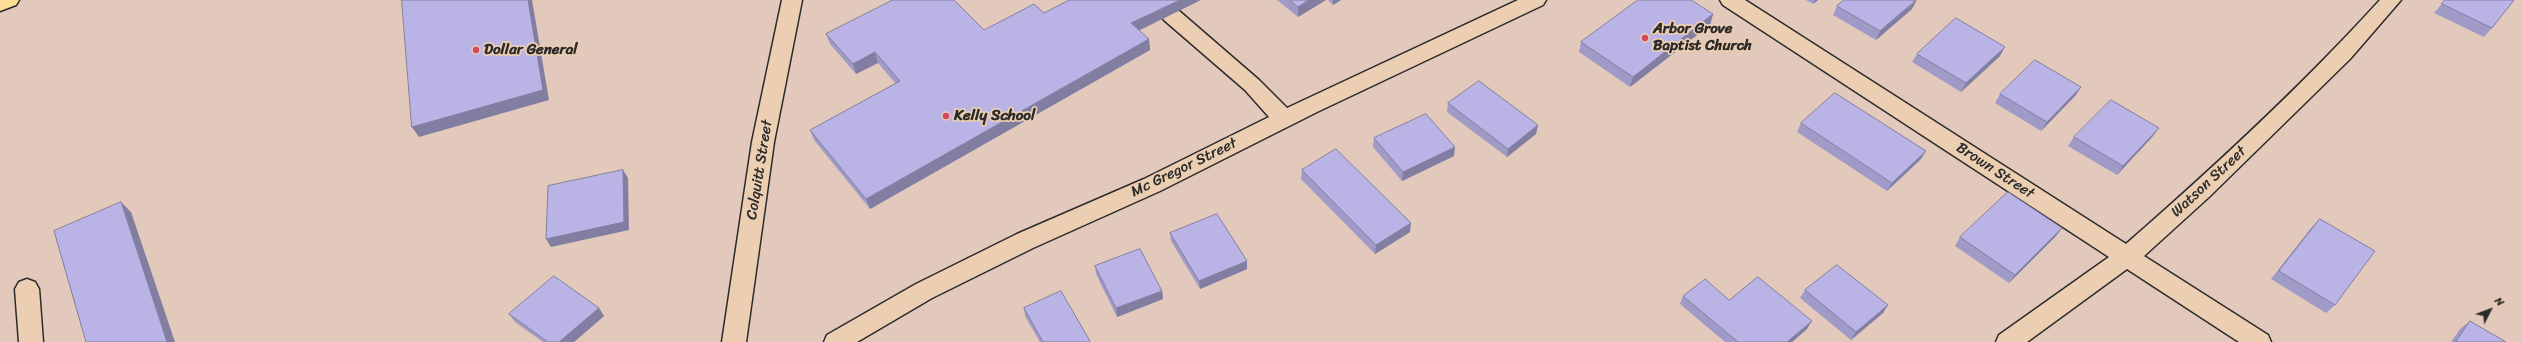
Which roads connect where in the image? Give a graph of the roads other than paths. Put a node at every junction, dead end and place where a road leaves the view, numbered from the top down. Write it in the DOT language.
graph roads {
  1 [pos="9,0"];
  2 [pos="792,0"];
  3 [pos="1536,0"];
  4 [pos="1730,0"];
  5 [pos="2391,0"];
  6 [pos="0,4"];
  7 [pos="1171,15"];
  8 [pos="1284,119"];
  9 [pos="2128,256"];
  10 [pos="27,289"];
  11 [pos="31,342"];
  12 [pos="734,342"];
  13 [pos="836,342"];
  14 [pos="2008,342"];
  15 [pos="2259,342"];
  1 -- 6 [label="highway"];
  2 -- 12 [label="street, Colquitt Street"];
  3 -- 8 [label="street, Mc Gregor Street"];
  4 -- 9 [label="street, Brown Street"];
  5 -- 9 [label="street, Watson Street"];
  7 -- 8 [label="street"];
  8 -- 13 [label="street, Mc Gregor Street"];
  9 -- 14 [label="street, Watson Street"];
  9 -- 15 [label="street, Brown Street"];
  10 -- 11 [label="street"];
}
